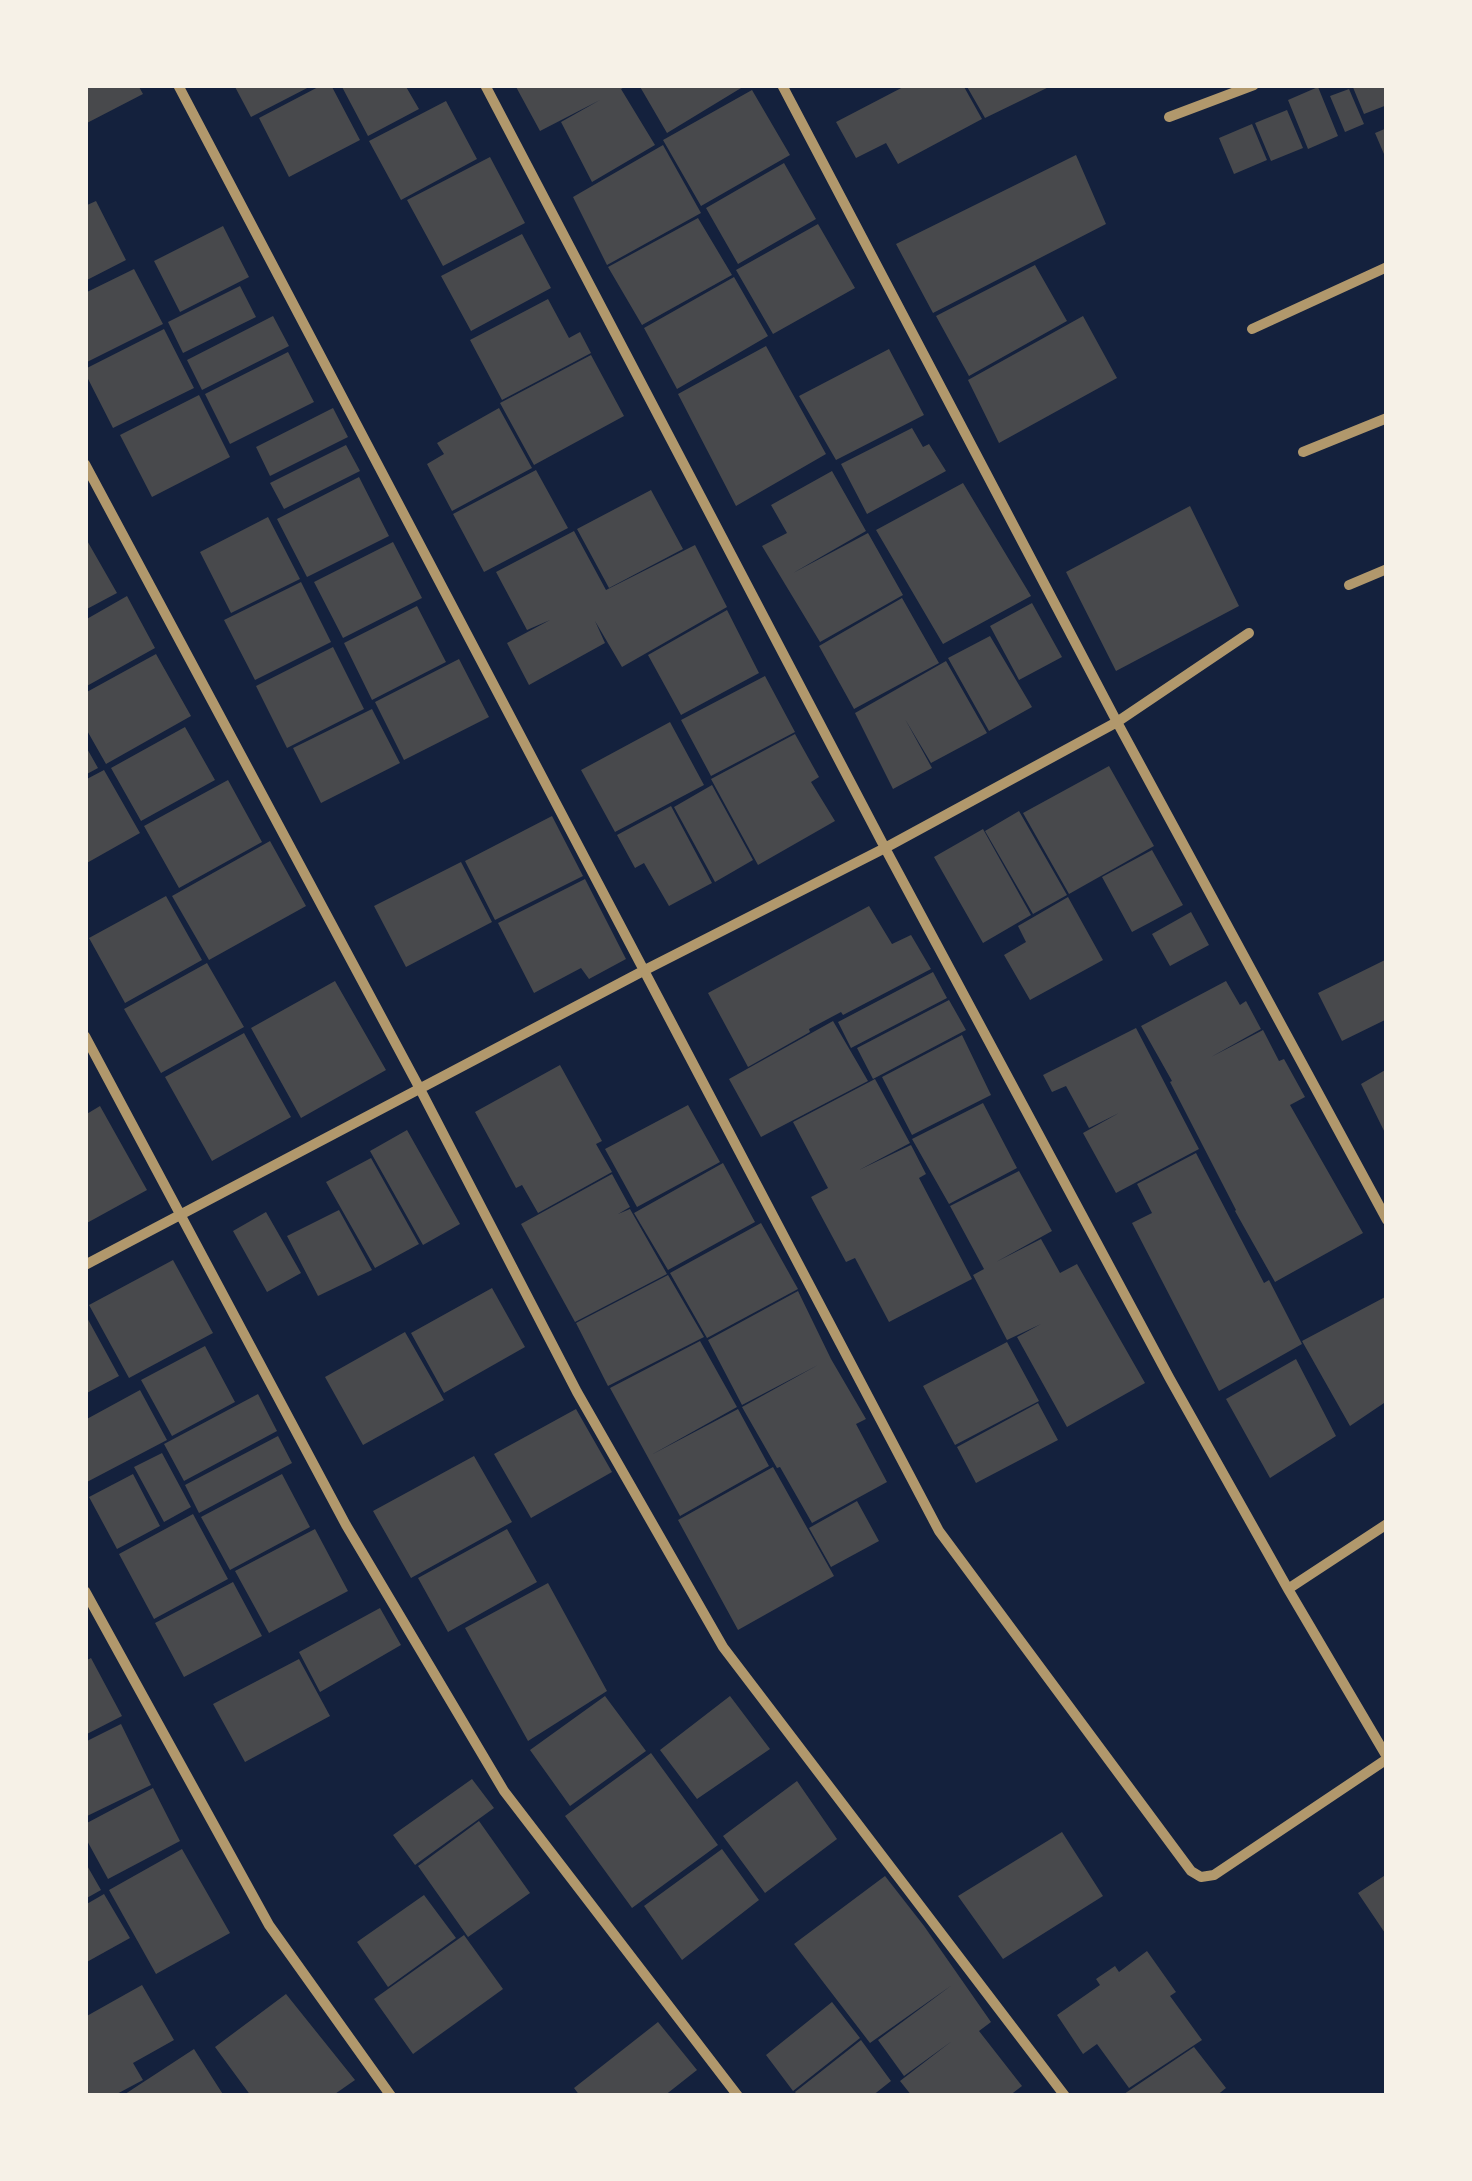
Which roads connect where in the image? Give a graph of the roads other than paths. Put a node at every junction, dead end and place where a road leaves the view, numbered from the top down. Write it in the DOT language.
graph roads {
  1 [pos="178,85"];
  2 [pos="485,85"];
  3 [pos="782,85"];
  4 [pos="1254,85"];
  5 [pos="1169,117"];
  6 [pos="1387,267"];
  7 [pos="1252,330"];
  8 [pos="1387,418"];
  9 [pos="1303,452"];
  10 [pos="85,464"];
  11 [pos="1387,569"];
  12 [pos="1348,584"];
  13 [pos="1248,633"];
  14 [pos="1118,722"];
  15 [pos="886,848"];
  16 [pos="645,970"];
  17 [pos="85,1036"];
  18 [pos="420,1089"];
  19 [pos="180,1215"];
  20 [pos="1387,1220"];
  21 [pos="85,1265"];
  22 [pos="1387,1524"];
  23 [pos="1288,1589"];
  24 [pos="85,1591"];
  25 [pos="1387,1758"];
  26 [pos="391,2096"];
  27 [pos="738,2096"];
  28 [pos="1065,2096"];
  1 -- 16 [label="street"];
  2 -- 15 [label="street"];
  3 -- 14 [label="street"];
  4 -- 5 [label="street"];
  6 -- 7 [label="street"];
  8 -- 9 [label="street"];
  10 -- 18 [label="street"];
  11 -- 12 [label="street"];
  13 -- 14 [label="street"];
  14 -- 15 [label="street"];
  14 -- 20 [label="street"];
  15 -- 16 [label="street"];
  15 -- 23 [label="street"];
  16 -- 18 [label="street"];
  16 -- 25 [label="street"];
  17 -- 19 [label="street"];
  18 -- 19 [label="street"];
  18 -- 28 [label="street"];
  19 -- 21 [label="street"];
  19 -- 27 [label="street"];
  22 -- 23 [label="street"];
  23 -- 25 [label="street"];
  24 -- 26 [label="street"];
}
